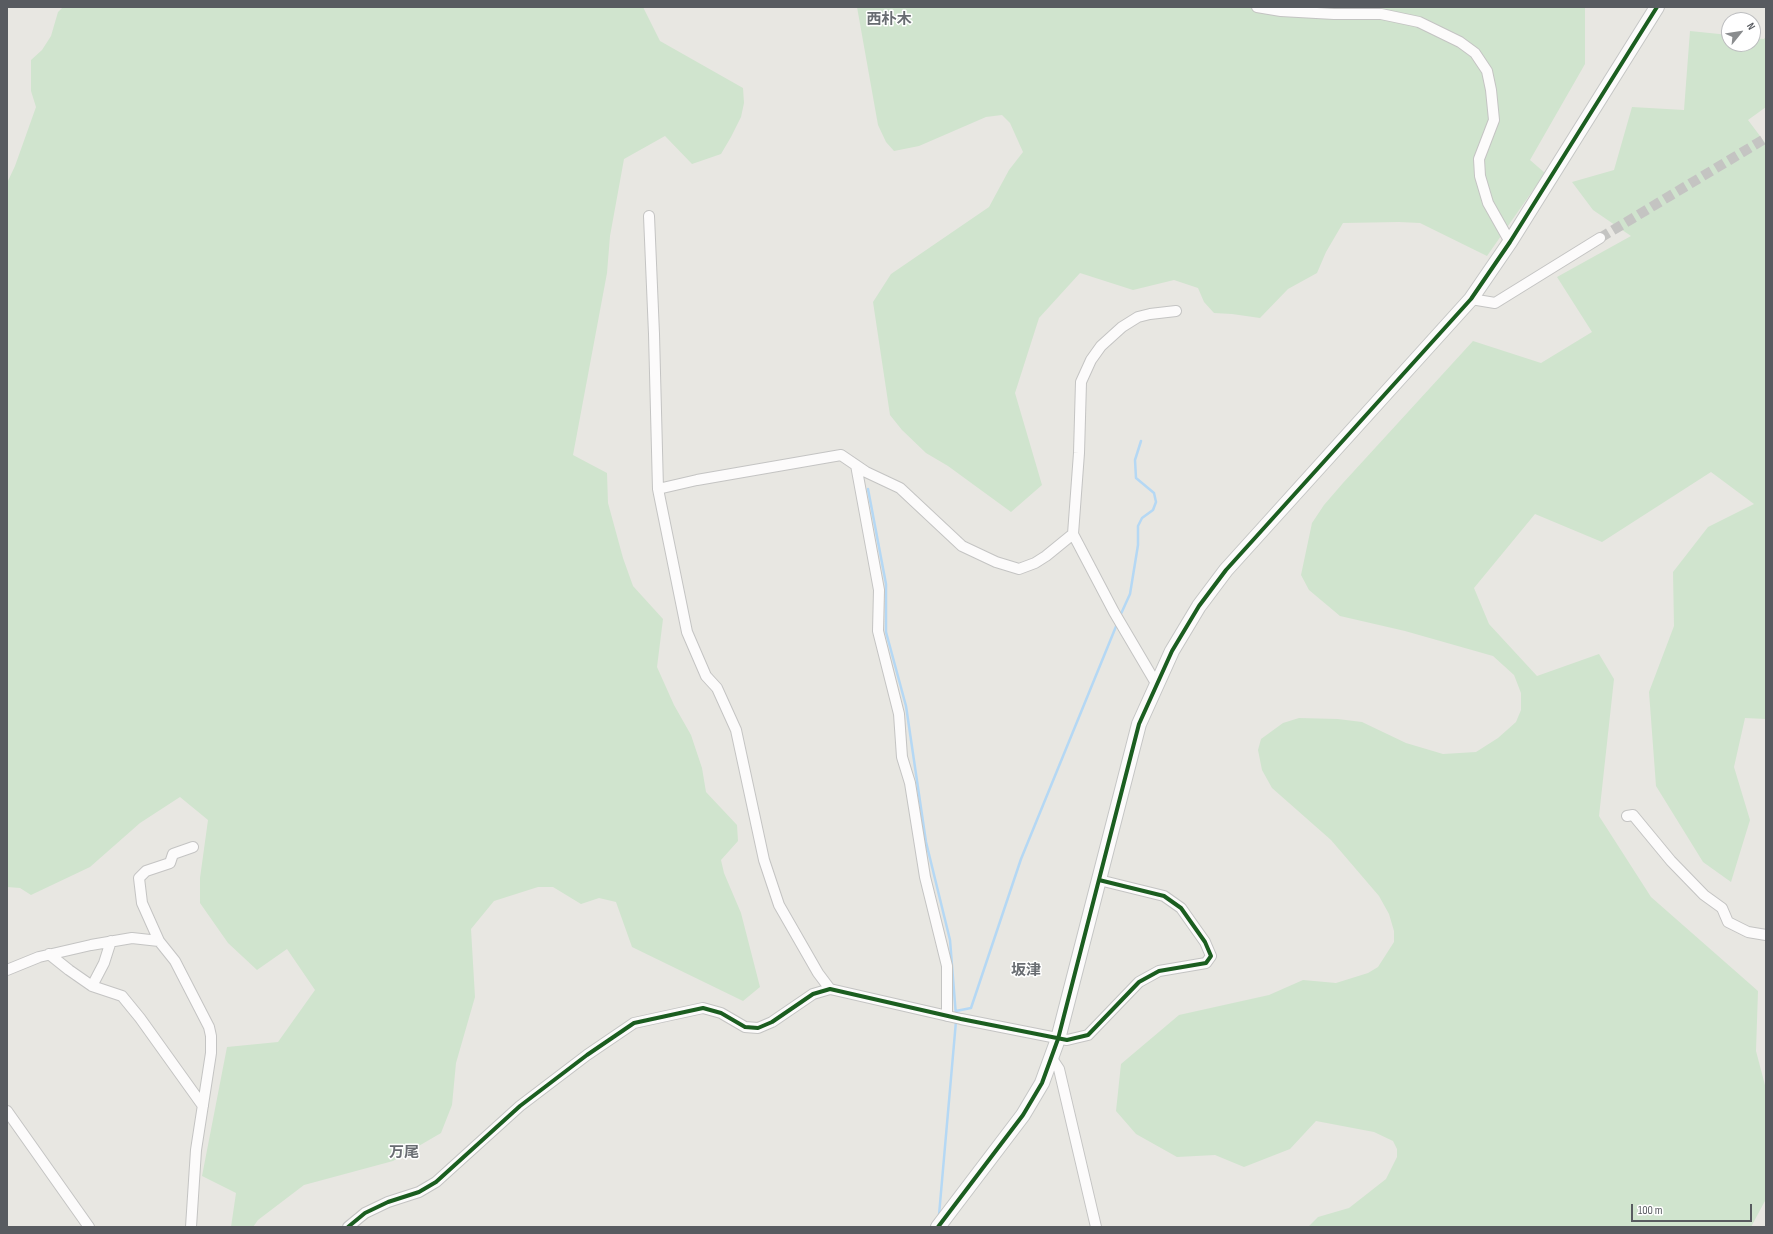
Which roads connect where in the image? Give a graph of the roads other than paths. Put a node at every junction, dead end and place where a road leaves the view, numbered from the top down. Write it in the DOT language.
graph roads {
  1 [pos="1257,7"];
  2 [pos="1657,7"];
  3 [pos="648,216"];
  4 [pos="1600,238"];
  5 [pos="1510,242"];
  6 [pos="1471,299"];
  7 [pos="1176,311"];
  8 [pos="856,465"];
  9 [pos="658,489"];
  10 [pos="1073,534"];
  11 [pos="1157,684"];
  12 [pos="1627,816"];
  13 [pos="193,847"];
  14 [pos="1098,880"];
  15 [pos="1766,935"];
  16 [pos="111,941"];
  17 [pos="158,941"];
  18 [pos="49,954"];
  19 [pos="7,970"];
  20 [pos="92,986"];
  21 [pos="830,989"];
  22 [pos="949,1016"];
  23 [pos="1058,1039"];
  24 [pos="1051,1057"];
  25 [pos="203,1106"];
  26 [pos="7,1111"];
  27 [pos="941,1224"];
  28 [pos="88,1227"];
  29 [pos="191,1227"];
  30 [pos="348,1227"];
  31 [pos="1096,1227"];
  1 -- 5 [label="street"];
  2 -- 5 [label="street"];
  3 -- 9 [label="street"];
  4 -- 6 [label="street"];
  5 -- 6 [label="street"];
  6 -- 11 [label="street"];
  7 -- 10 [label="street"];
  8 -- 9 [label="street"];
  8 -- 10 [label="street"];
  8 -- 22 [label="street"];
  9 -- 21 [label="street"];
  10 -- 11 [label="street"];
  11 -- 14 [label="street"];
  12 -- 15 [label="street"];
  13 -- 17 [label="street"];
  14 -- 23 [label="street"];
  14 -- 23 [label="street"];
  16 -- 17 [label="street"];
  16 -- 18 [label="street"];
  16 -- 20 [label="street"];
  17 -- 25 [label="street"];
  18 -- 19 [label="street"];
  18 -- 20 [label="street"];
  20 -- 25 [label="street"];
  21 -- 22 [label="street"];
  21 -- 30 [label="street"];
  22 -- 23 [label="street"];
  23 -- 24 [label="street"];
  24 -- 27 [label="street"];
  24 -- 31 [label="street"];
  25 -- 29 [label="street"];
  26 -- 28 [label="street"];
}
